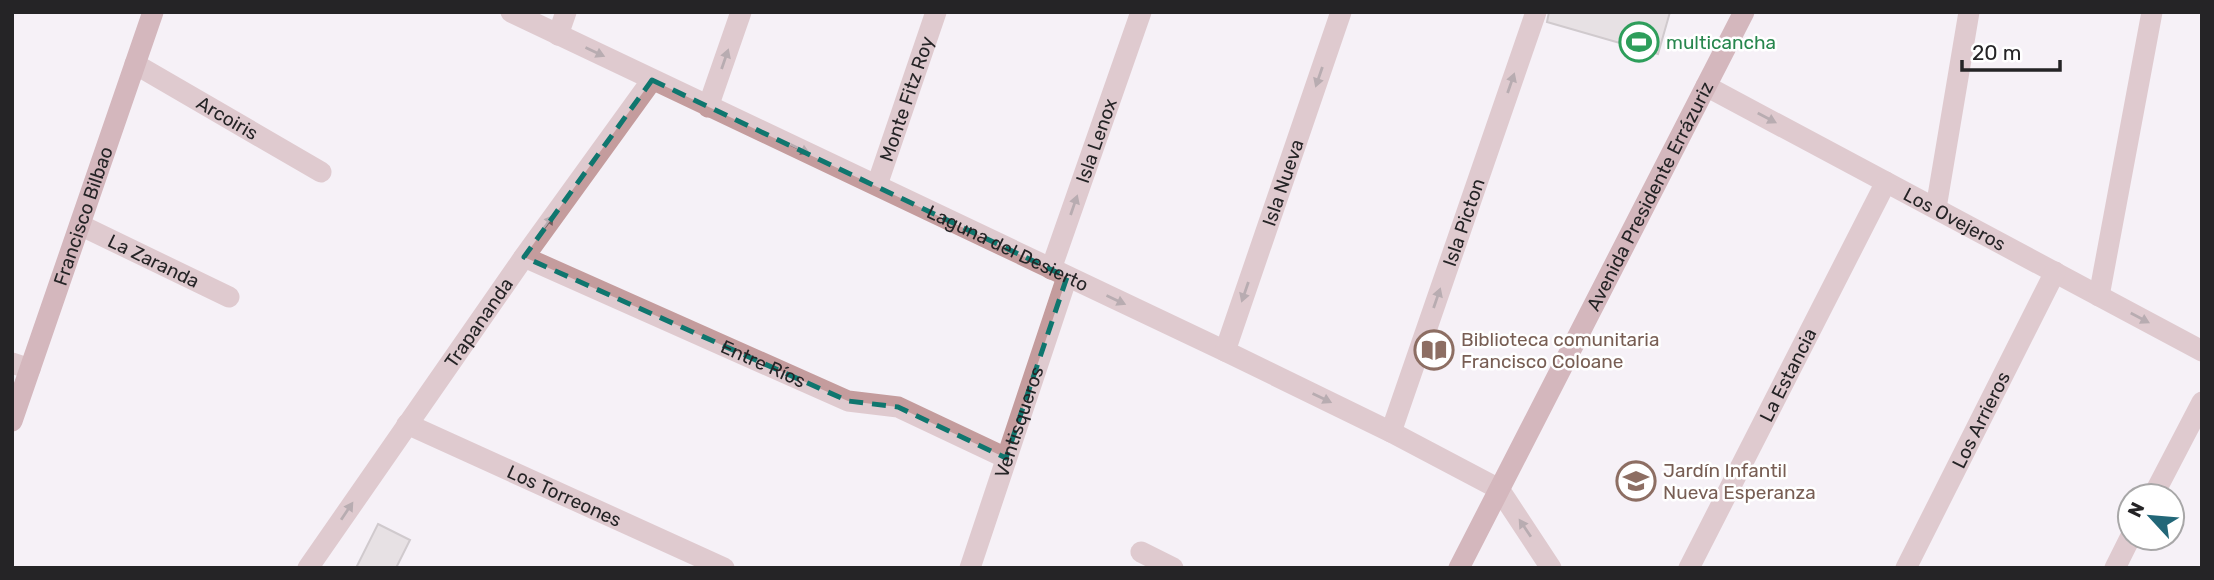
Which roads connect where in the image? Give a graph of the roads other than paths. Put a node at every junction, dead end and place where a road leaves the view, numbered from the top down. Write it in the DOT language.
graph roads {
  1 [pos="153,12"];
  2 [pos="511,12"];
  3 [pos="566,12"];
  4 [pos="741,12"];
  5 [pos="936,12"];
  6 [pos="1141,12"];
  7 [pos="1341,12"];
  8 [pos="1536,12"];
  9 [pos="1744,12"];
  10 [pos="1969,12"];
  11 [pos="2151,12"];
  12 [pos="558,35"];
  13 [pos="135,64"];
  14 [pos="652,80"];
  15 [pos="1706,86"];
  16 [pos="709,107"];
  17 [pos="321,172"];
  18 [pos="1886,182"];
  19 [pos="877,185"];
  20 [pos="1936,208"];
  21 [pos="80,225"];
  22 [pos="524,257"];
  23 [pos="2055,272"];
  24 [pos="1059,273"];
  25 [pos="2099,296"];
  26 [pos="229,297"];
  27 [pos="1225,351"];
  28 [pos="2202,351"];
  29 [pos="21,366"];
  30 [pos="2202,402"];
  31 [pos="12,421"];
  32 [pos="407,424"];
  33 [pos="1391,432"];
  34 [pos="1006,458"];
  35 [pos="2159,482"];
  36 [pos="1499,489"];
  37 [pos="1141,552"];
  38 [pos="2123,552"];
  39 [pos="308,568"];
  40 [pos="724,568"];
  41 [pos="970,568"];
  42 [pos="1173,568"];
  43 [pos="1460,568"];
  44 [pos="1551,568"];
  45 [pos="1689,568"];
  46 [pos="1906,568"];
  47 [pos="2115,568"];
  1 -- 13 [label="street, Francisco Bilbao"];
  2 -- 12 [label="street, Laguna del Desierto"];
  3 -- 12 [label="street"];
  16 -- 4 [label="street, one-way"];
  5 -- 19 [label="street, Monte Fitz Roy"];
  24 -- 6 [label="street, Isla Lenox, one-way"];
  7 -- 27 [label="street, Isla Nueva, one-way"];
  33 -- 8 [label="street, Isla Picton, one-way"];
  9 -- 15 [label="street, Avenida Presidente Errázuriz"];
  10 -- 20 [label="street"];
  11 -- 25 [label="street"];
  12 -- 14 [label="street, Laguna del Desierto, one-way"];
  13 -- 17 [label="street, Arcoiris"];
  13 -- 21 [label="street, Francisco Bilbao"];
  14 -- 16 [label="street, Laguna del Desierto"];
  22 -- 14 [label="street, Trapananda, one-way"];
  15 -- 18 [label="street, Los Ovejeros, one-way"];
  15 -- 36 [label="street, Avenida Presidente Errázuriz"];
  16 -- 19 [label="street, Laguna del Desierto, one-way"];
  18 -- 20 [label="street, Los Ovejeros"];
  18 -- 45 [label="street, La Estancia"];
  19 -- 24 [label="street, Laguna del Desierto"];
  20 -- 23 [label="street, Los Ovejeros"];
  21 -- 26 [label="street, La Zaranda"];
  21 -- 29 [label="street, Francisco Bilbao"];
  22 -- 32 [label="street, Trapananda"];
  22 -- 34 [label="street, Entre Ríos"];
  23 -- 25 [label="street, Los Ovejeros"];
  23 -- 46 [label="street, Los Arrieros"];
  24 -- 27 [label="street, Laguna del Desierto, one-way"];
  24 -- 34 [label="street, Ventisqueros"];
  25 -- 28 [label="street, Los Ovejeros, one-way"];
  27 -- 33 [label="street, Laguna del Desierto, one-way"];
  29 -- 31 [label="street, Francisco Bilbao"];
  30 -- 35 [label="street"];
  39 -- 32 [label="street, Trapananda, one-way"];
  32 -- 40 [label="street, Los Torreones"];
  33 -- 36 [label="street, Laguna del Desierto"];
  34 -- 41 [label="street, Ventisqueros"];
  36 -- 43 [label="street, Avenida Presidente Errázuriz"];
  44 -- 36 [label="street, one-way"];
  37 -- 42 [label="street"];
  38 -- 47 [label="street"];
}
